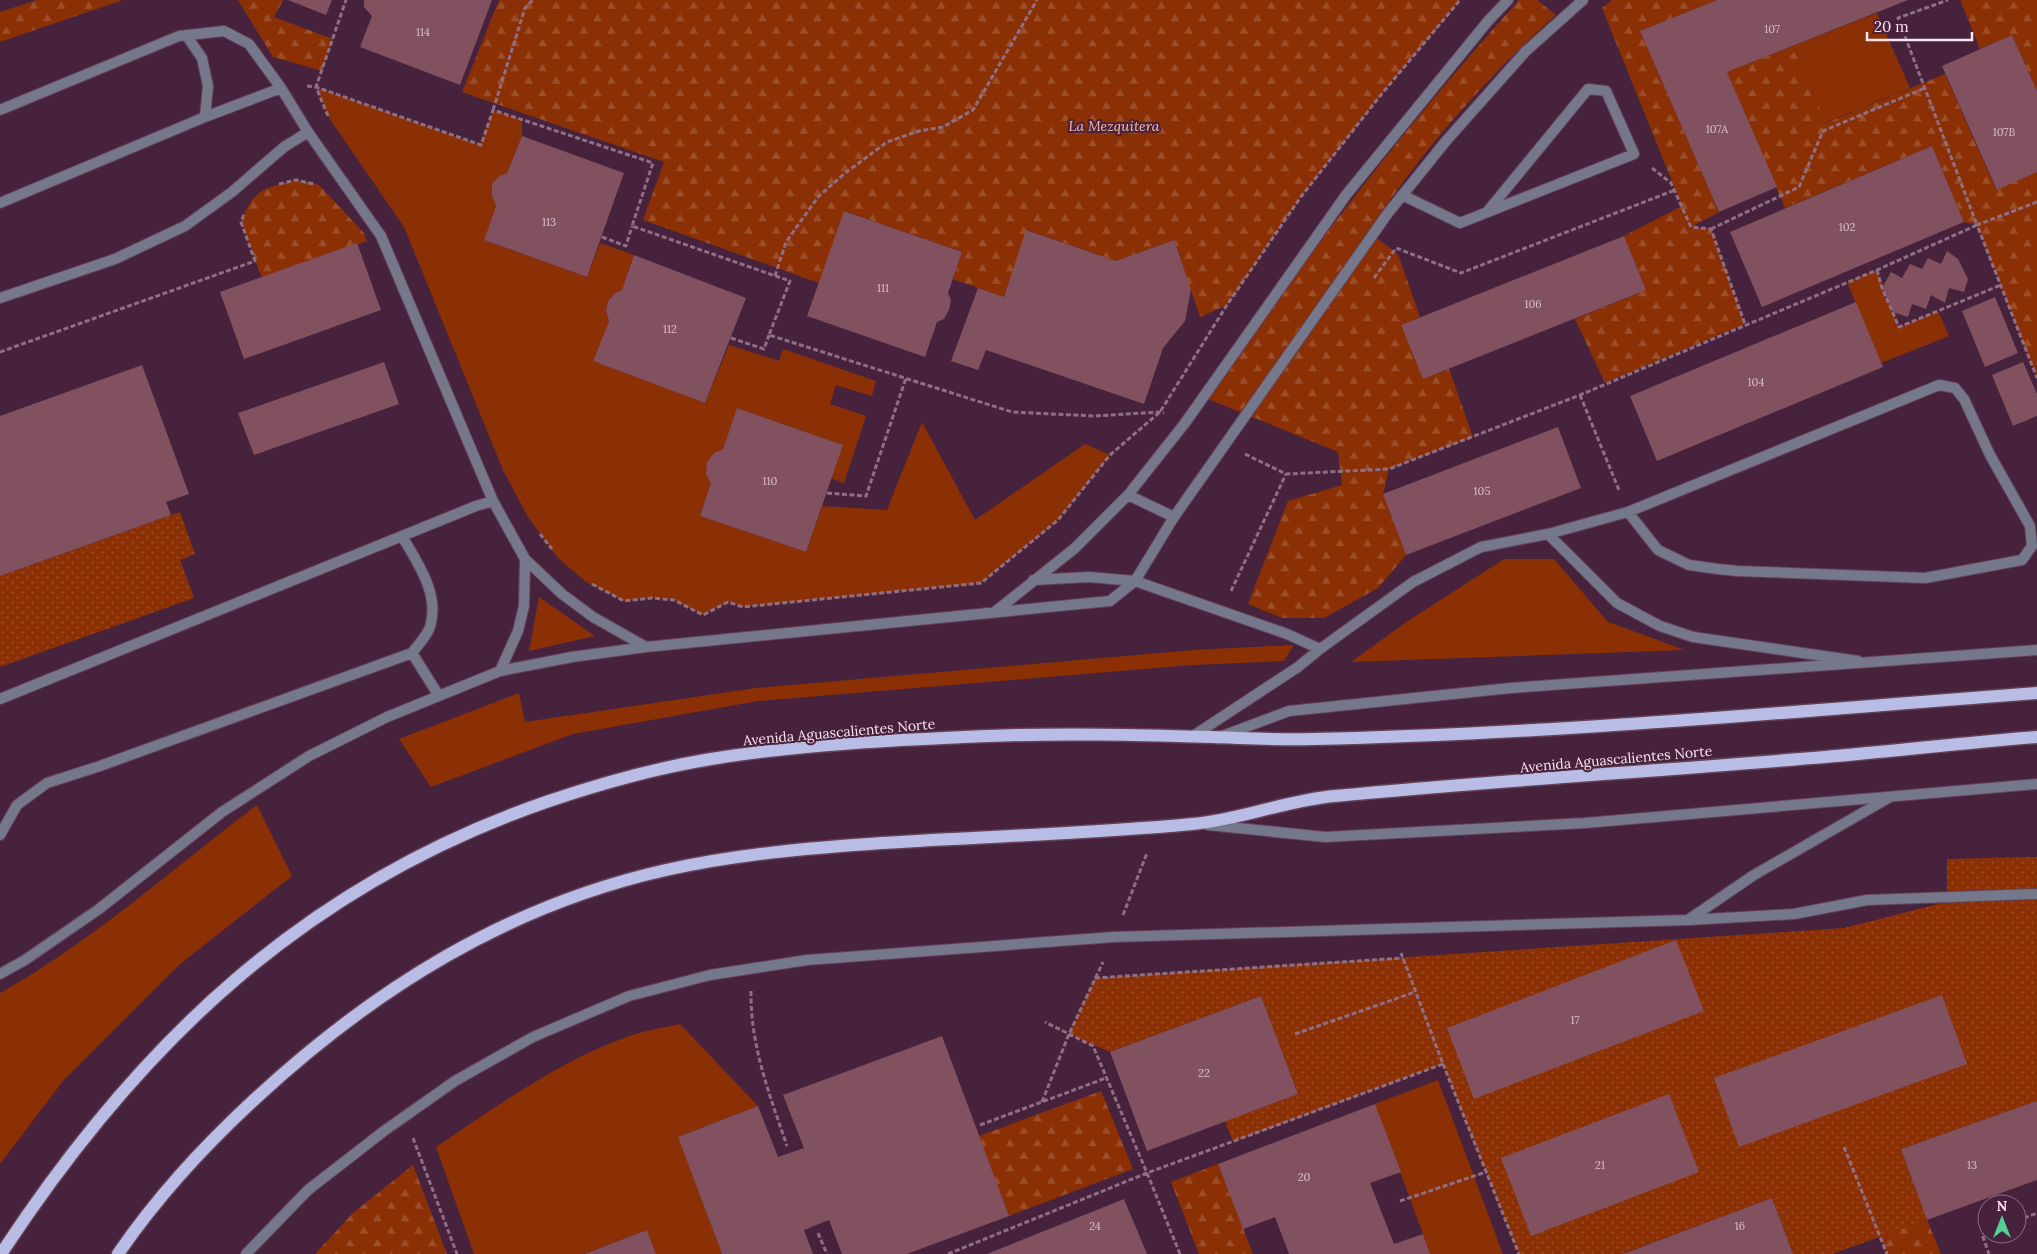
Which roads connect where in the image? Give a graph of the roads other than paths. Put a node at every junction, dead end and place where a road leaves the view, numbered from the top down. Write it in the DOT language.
graph roads {
  1 [pos="1508,0"];
  2 [pos="1583,0"];
  3 [pos="186,35"];
  4 [pos="279,85"];
  5 [pos="0,110"];
  6 [pos="205,117"];
  7 [pos="308,132"];
  8 [pos="1402,195"];
  9 [pos="0,203"];
  10 [pos="1487,212"];
  11 [pos="0,298"];
  12 [pos="1128,495"];
  13 [pos="493,501"];
  14 [pos="1628,512"];
  15 [pos="1174,517"];
  16 [pos="1548,534"];
  17 [pos="402,536"];
  18 [pos="525,560"];
  19 [pos="1034,580"];
  20 [pos="1135,581"];
  21 [pos="996,611"];
  22 [pos="646,647"];
  23 [pos="1320,648"];
  24 [pos="2037,650"];
  25 [pos="412,653"];
  26 [pos="1866,662"];
  27 [pos="500,671"];
  28 [pos="2037,693"];
  29 [pos="440,696"];
  30 [pos="0,700"];
  31 [pos="1193,736"];
  32 [pos="1218,737"];
  33 [pos="2037,737"];
  34 [pos="2037,784"];
  35 [pos="1892,795"];
  36 [pos="1200,824"];
  37 [pos="0,835"];
  38 [pos="2037,894"];
  39 [pos="1688,920"];
  40 [pos="0,974"];
  41 [pos="1,1254"];
  42 [pos="118,1254"];
  43 [pos="246,1254"];
  1 -- 12 [label="street"];
  2 -- 8 [label="street"];
  3 -- 4 [label="street"];
  3 -- 5 [label="street"];
  3 -- 6 [label="street"];
  4 -- 6 [label="street"];
  4 -- 7 [label="street"];
  6 -- 9 [label="street"];
  7 -- 11 [label="street"];
  7 -- 13 [label="street"];
  8 -- 10 [label="street"];
  8 -- 15 [label="street"];
  10 -- 10 [label="street"];
  12 -- 15 [label="street"];
  12 -- 19 [label="street"];
  13 -- 17 [label="street"];
  13 -- 18 [label="street"];
  14 -- 14 [label="street"];
  14 -- 16 [label="street"];
  15 -- 20 [label="street"];
  16 -- 23 [label="street"];
  16 -- 26 [label="street"];
  17 -- 25 [label="street"];
  17 -- 30 [label="street"];
  18 -- 22 [label="street"];
  18 -- 27 [label="street"];
  19 -- 20 [label="street"];
  19 -- 21 [label="street"];
  20 -- 21 [label="street"];
  20 -- 23 [label="street"];
  21 -- 22 [label="street"];
  22 -- 27 [label="street"];
  23 -- 31 [label="street"];
  24 -- 26 [label="street, Avenida Aguascalientes Norte"];
  25 -- 29 [label="street"];
  25 -- 37 [label="street"];
  26 -- 32 [label="street, Avenida Aguascalientes Norte"];
  27 -- 29 [label="street"];
  28 -- 32 [label="main road, Avenida Aguascalientes Norte"];
  29 -- 40 [label="street"];
  31 -- 32 [label="main road, Avenida Aguascalientes Norte"];
  31 -- 41 [label="main road, Avenida Aguascalientes Norte"];
  33 -- 36 [label="main road, Avenida Aguascalientes Norte"];
  34 -- 35 [label="street, Avenida Aguascalientes Norte"];
  35 -- 36 [label="street, Avenida Aguascalientes Norte"];
  35 -- 39 [label="street"];
  36 -- 42 [label="main road, Avenida Aguascalientes Norte"];
  38 -- 39 [label="street"];
  39 -- 43 [label="street"];
}
